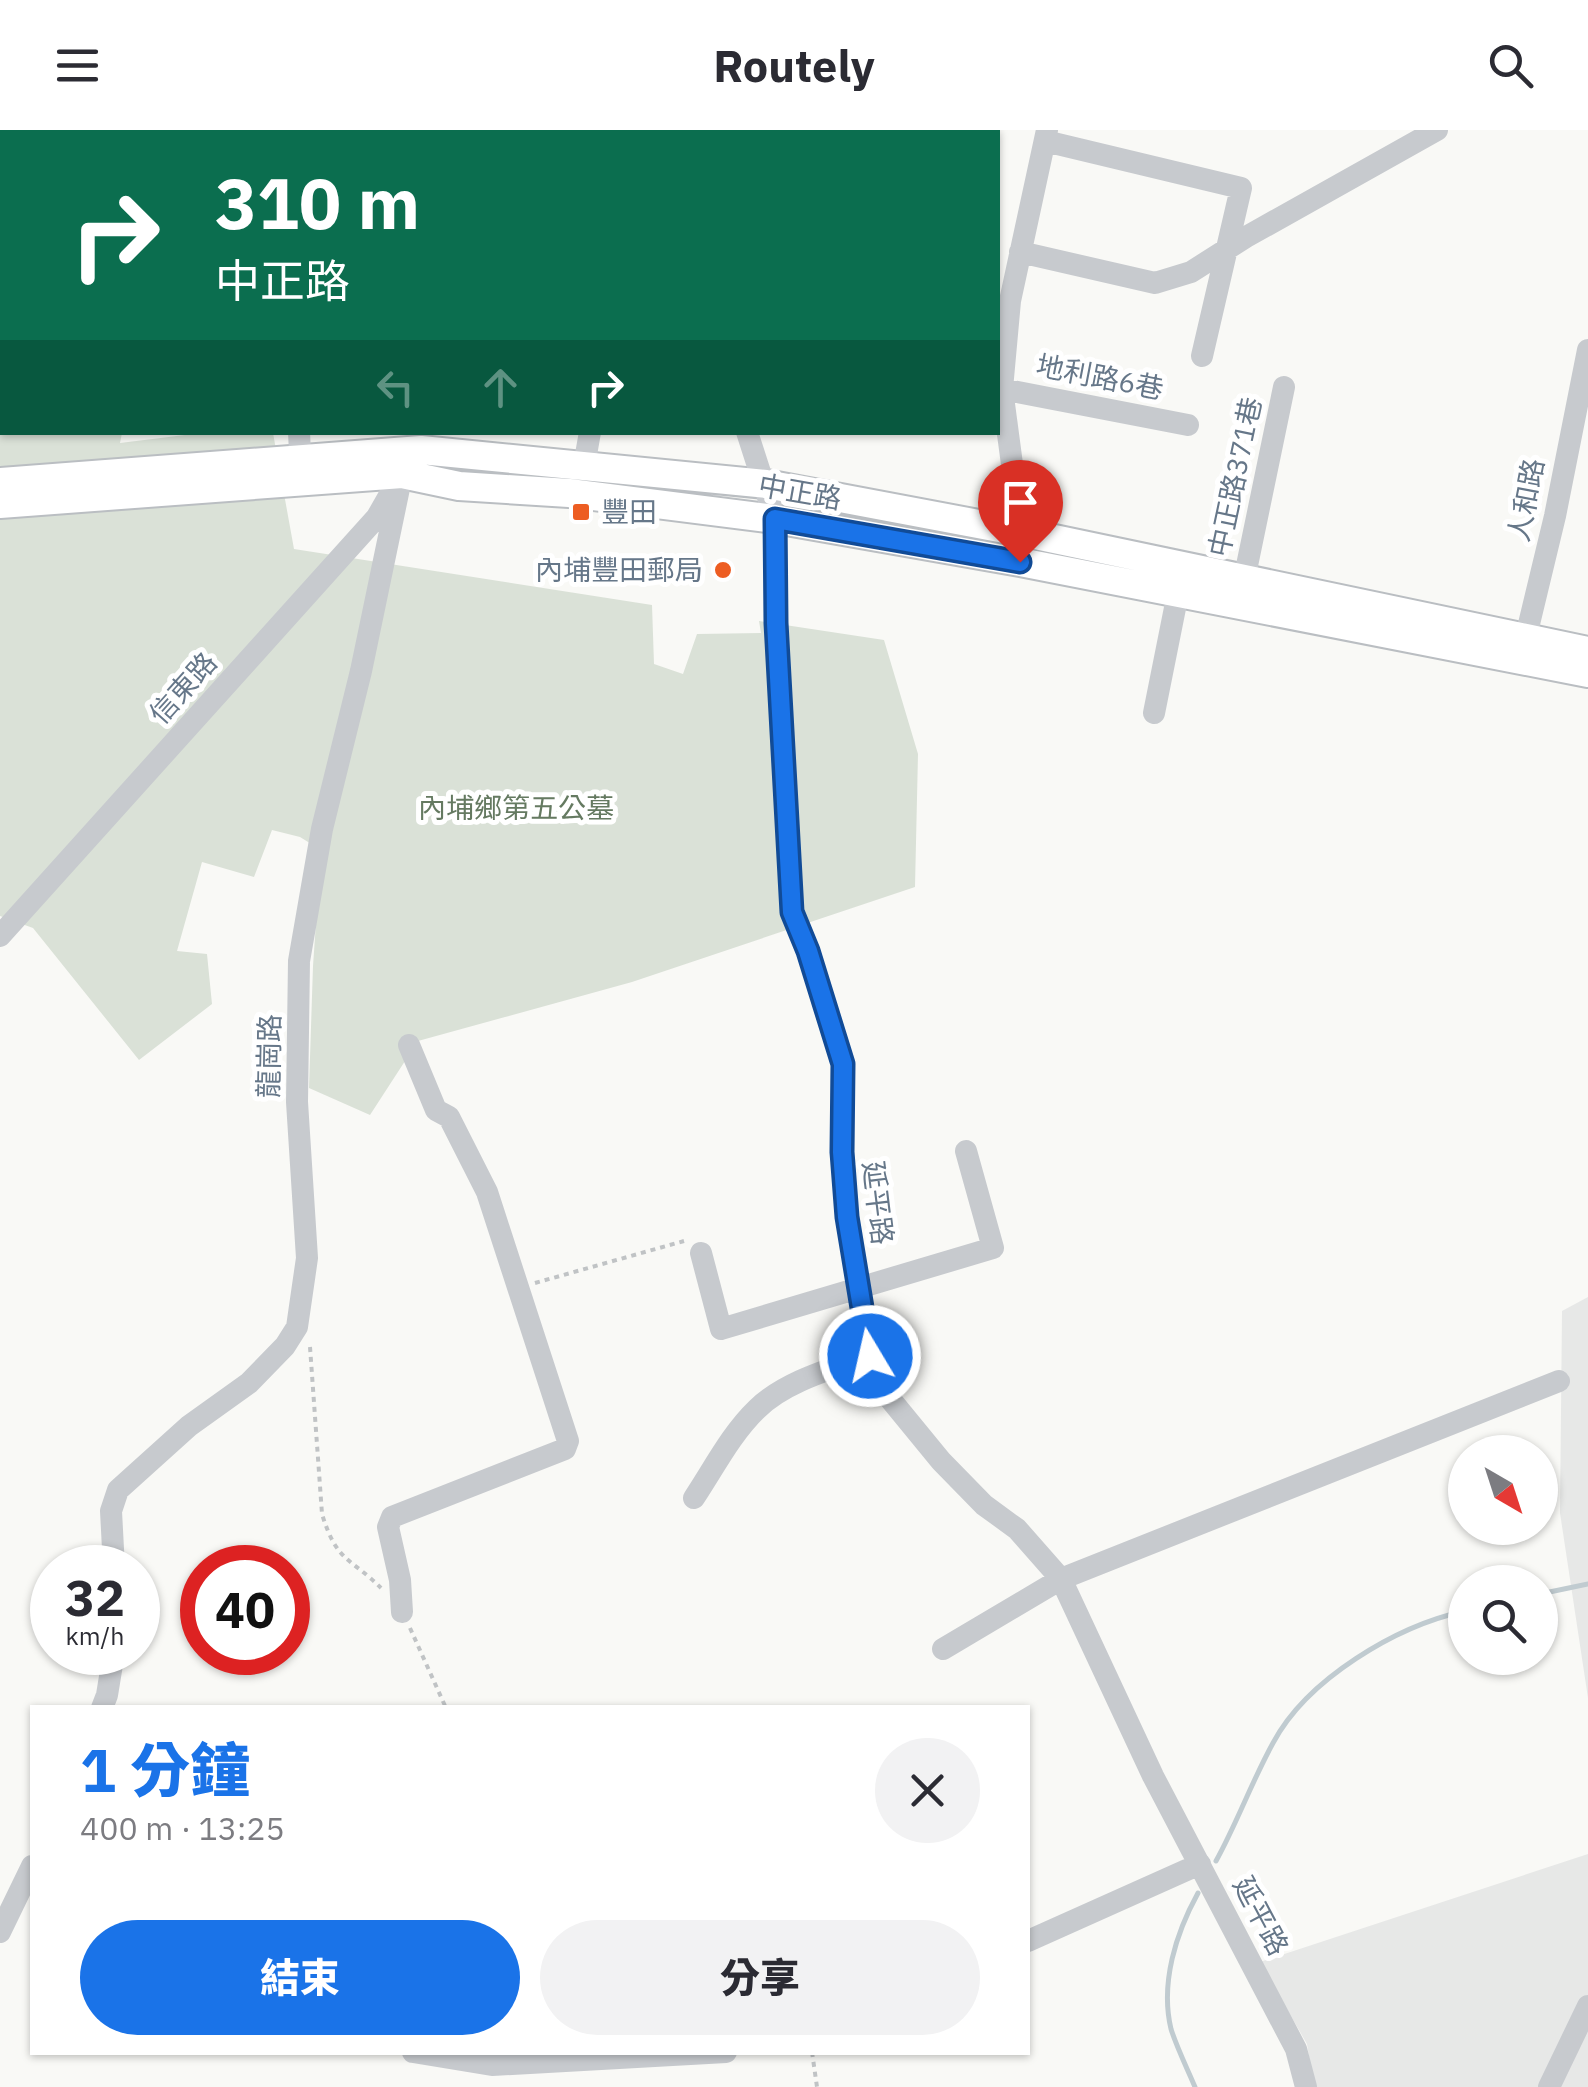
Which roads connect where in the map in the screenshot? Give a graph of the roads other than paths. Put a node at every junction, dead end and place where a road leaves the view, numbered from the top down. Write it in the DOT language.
graph roads {
  1 [pos="1436,130"];
  2 [pos="1046,136"];
  3 [pos="1226,249"];
  4 [pos="1020,252"];
  5 [pos="1004,300"];
  6 [pos="1588,350"];
  7 [pos="1202,356"];
  8 [pos="1284,387"];
  9 [pos="1002,389"];
  10 [pos="1188,425"];
  11 [pos="589,435"];
  12 [pos="748,435"];
  13 [pos="426,441"];
  14 [pos="300,458"];
  15 [pos="584,466"];
  16 [pos="402,474"];
  17 [pos="0,482"];
  18 [pos="766,484"];
  19 [pos="0,504"];
  20 [pos="775,519"];
  21 [pos="1020,532"];
  22 [pos="1244,580"];
  23 [pos="1178,593"];
  24 [pos="1522,651"];
  25 [pos="1588,651"];
  26 [pos="1588,673"];
  27 [pos="1154,714"];
  28 [pos="0,936"];
  29 [pos="409,1045"];
  30 [pos="966,1151"];
  31 [pos="693,1247"];
  32 [pos="860,1286"];
  33 [pos="870,1356"];
  34 [pos="1559,1381"];
  35 [pos="694,1498"];
  36 [pos="113,1545"];
  37 [pos="1061,1578"];
  38 [pos="402,1612"];
  39 [pos="944,1649"];
  40 [pos="110,1675"];
  41 [pos="103,1705"];
  42 [pos="1200,1864"];
  43 [pos="30,1870"];
  44 [pos="0,1932"];
  45 [pos="1030,1940"];
  46 [pos="1588,2006"];
  47 [pos="1296,2049"];
  48 [pos="431,2055"];
  49 [pos="672,2055"];
  50 [pos="1295,2087"];
  51 [pos="1306,2087"];
  52 [pos="1549,2087"];
  1 -- 3 [label="street"];
  2 -- 3 [label="street"];
  2 -- 4 [label="street"];
  3 -- 4 [label="street"];
  3 -- 7 [label="street"];
  4 -- 5 [label="street"];
  5 -- 9 [label="street"];
  6 -- 24 [label="street, 人和路"];
  8 -- 22 [label="street, 中正路371巷"];
  9 -- 10 [label="street, 地利路6巷"];
  9 -- 21 [label="street"];
  11 -- 15 [label="street"];
  12 -- 18 [label="street, 延平路"];
  13 -- 14 [label="main road, 中正路"];
  13 -- 15 [label="main road, 中正路"];
  13 -- 16 [label="street, 信東路"];
  14 -- 16 [label="main road, 中正路"];
  14 -- 17 [label="main road, 中正路"];
  14 -- 19 [label="main road, 中正路"];
  15 -- 18 [label="main road, 中正路"];
  16 -- 20 [label="main road, 中正路"];
  16 -- 28 [label="street, 信東路"];
  16 -- 36 [label="street, 龍崗路"];
  18 -- 20 [label="street, 延平路"];
  18 -- 21 [label="main road, 中正路"];
  20 -- 23 [label="main road, 中正路"];
  20 -- 32 [label="street, 延平路"];
  21 -- 22 [label="main road, 中正路"];
  22 -- 24 [label="main road, 中正路"];
  23 -- 24 [label="main road, 中正路"];
  23 -- 27 [label="street"];
  24 -- 25 [label="main road, 中正路"];
  24 -- 26 [label="main road, 中正路"];
  29 -- 38 [label="street"];
  30 -- 32 [label="street"];
  31 -- 32 [label="street"];
  32 -- 33 [label="street, 延平路"];
  33 -- 35 [label="street"];
  33 -- 37 [label="street, 延平路"];
  34 -- 37 [label="street"];
  37 -- 39 [label="street"];
  37 -- 42 [label="street, 延平路"];
  40 -- 41 [label="street"];
  42 -- 45 [label="street"];
  42 -- 47 [label="street, 延平路"];
  43 -- 44 [label="street"];
  46 -- 52 [label="street"];
  47 -- 50 [label="street, 延平路"];
  47 -- 51 [label="street, 延平路"];
  48 -- 49 [label="street"];
}
